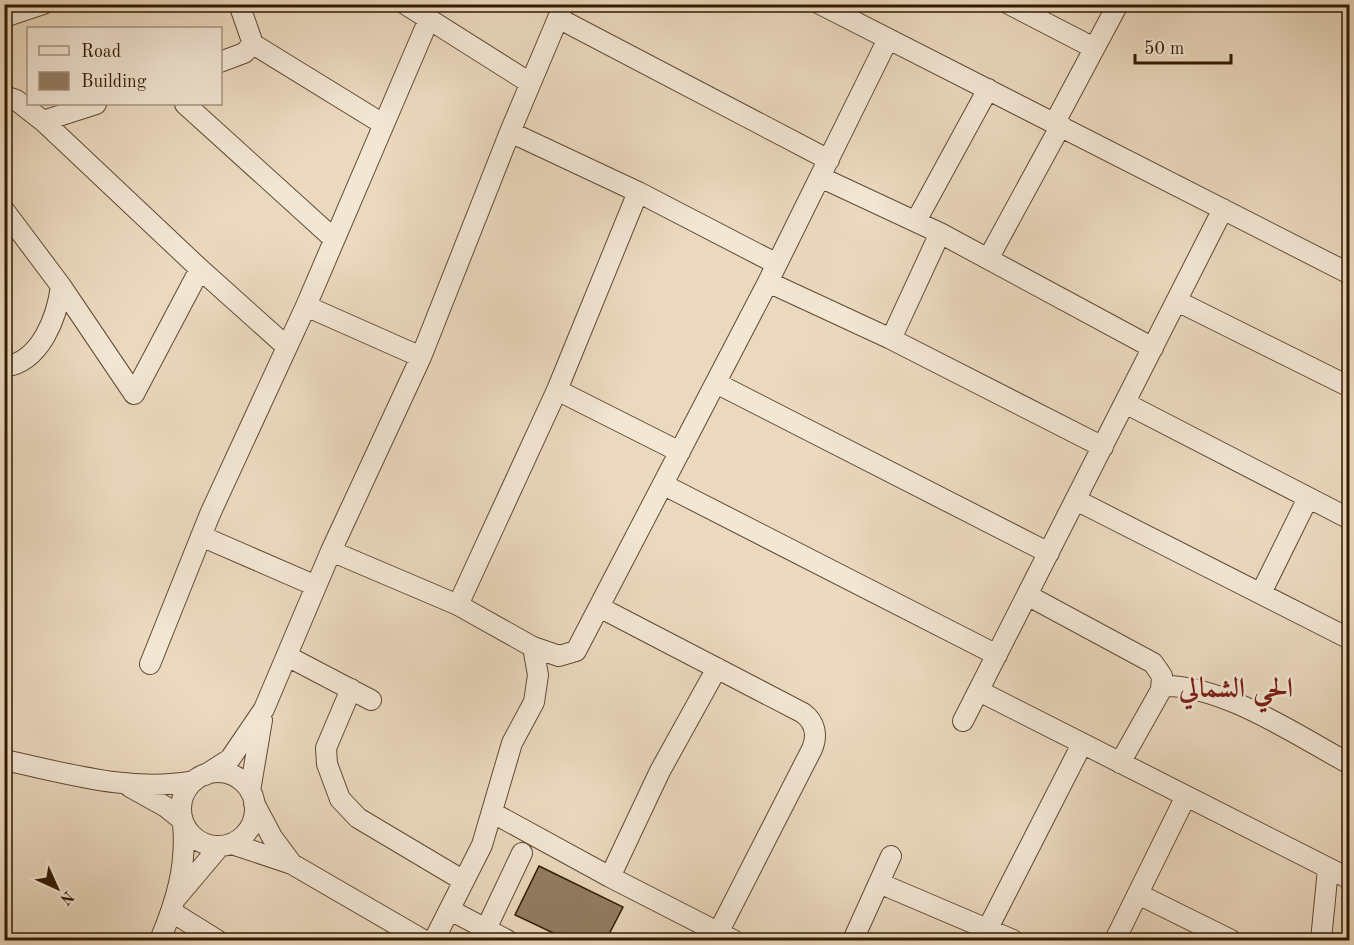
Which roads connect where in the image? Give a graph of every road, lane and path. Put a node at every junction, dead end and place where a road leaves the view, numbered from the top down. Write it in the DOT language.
graph roads {
  1 [pos="43,4"];
  2 [pos="239,4"];
  3 [pos="405,4"];
  4 [pos="1009,4"];
  5 [pos="1118,4"];
  6 [pos="824,5"];
  7 [pos="561,11"];
  8 [pos="4,17"];
  9 [pos="429,19"];
  10 [pos="888,39"];
  11 [pos="253,44"];
  12 [pos="1094,48"];
  13 [pos="222,61"];
  14 [pos="530,83"];
  15 [pos="988,89"];
  16 [pos="4,96"];
  17 [pos="93,105"];
  18 [pos="186,105"];
  19 [pos="44,121"];
  20 [pos="383,124"];
  21 [pos="1058,124"];
  22 [pos="510,132"];
  23 [pos="824,168"];
  24 [pos="638,192"];
  25 [pos="1223,209"];
  26 [pos="4,210"];
  27 [pos="915,221"];
  28 [pos="940,232"];
  29 [pos="334,238"];
  30 [pos="988,258"];
  31 [pos="777,264"];
  32 [pos="200,269"];
  33 [pos="1350,274"];
  34 [pos="768,282"];
  35 [pos="61,286"];
  36 [pos="1177,301"];
  37 [pos="306,306"];
  38 [pos="891,339"];
  39 [pos="287,346"];
  40 [pos="1153,348"];
  41 [pos="421,357"];
  42 [pos="4,367"];
  43 [pos="716,383"];
  44 [pos="1350,387"];
  45 [pos="557,390"];
  46 [pos="1125,403"];
  47 [pos="1103,447"];
  48 [pos="680,452"];
  49 [pos="664,485"];
  50 [pos="1308,498"];
  51 [pos="1076,500"];
  52 [pos="1350,519"];
  53 [pos="201,536"];
  54 [pos="332,551"];
  55 [pos="1049,553"];
  56 [pos="316,586"];
  57 [pos="1261,593"];
  58 [pos="1028,595"];
  59 [pos="458,605"];
  60 [pos="601,608"];
  61 [pos="1350,639"];
  62 [pos="533,647"];
  63 [pos="997,655"];
  64 [pos="287,656"];
  65 [pos="150,664"];
  66 [pos="717,668"];
  67 [pos="1162,686"];
  68 [pos="351,689"];
  69 [pos="979,691"];
  70 [pos="371,700"];
  71 [pos="264,709"];
  72 [pos="963,721"];
  73 [pos="1082,744"];
  74 [pos="4,760"];
  75 [pos="1120,763"];
  76 [pos="1350,764"];
  77 [pos="200,778"];
  78 [pos="128,785"];
  79 [pos="1186,796"];
  80 [pos="252,797"];
  81 [pos="493,813"];
  82 [pos="183,822"];
  83 [pos="226,845"];
  84 [pos="522,853"];
  85 [pos="891,856"];
  86 [pos="292,864"];
  87 [pos="1328,869"];
  88 [pos="610,877"];
  89 [pos="1350,879"];
  90 [pos="464,881"];
  91 [pos="879,883"];
  92 [pos="1138,894"];
  93 [pos="175,904"];
  94 [pos="450,910"];
  95 [pos="486,929"];
  96 [pos="987,930"];
  97 [pos="726,937"];
  98 [pos="160,940"];
  99 [pos="217,940"];
  100 [pos="423,940"];
  101 [pos="435,940"];
  102 [pos="507,940"];
  103 [pos="853,940"];
  104 [pos="1013,940"];
  105 [pos="1115,940"];
  106 [pos="1231,940"];
  107 [pos="1321,940"];
  1 -- 8 [label="street"];
  2 -- 11 [label="street"];
  3 -- 9 [label="street"];
  4 -- 12 [label="street"];
  5 -- 12 [label="street"];
  6 -- 10 [label="street"];
  7 -- 14 [label="street"];
  7 -- 23 [label="street"];
  9 -- 14 [label="street"];
  9 -- 20 [label="street"];
  10 -- 15 [label="street"];
  10 -- 23 [label="street"];
  11 -- 13 [label="street"];
  11 -- 20 [label="street"];
  12 -- 21 [label="street"];
  14 -- 22 [label="street"];
  15 -- 21 [label="street"];
  15 -- 27 [label="street"];
  16 -- 19 [label="street"];
  17 -- 19 [label="street"];
  18 -- 29 [label="street"];
  19 -- 32 [label="street"];
  20 -- 29 [label="street"];
  21 -- 25 [label="street"];
  21 -- 30 [label="street"];
  22 -- 24 [label="street"];
  22 -- 41 [label="street"];
  23 -- 27 [label="street"];
  23 -- 31 [label="street"];
  24 -- 31 [label="street"];
  24 -- 45 [label="street"];
  25 -- 33 [label="street"];
  25 -- 36 [label="street"];
  26 -- 35 [label="street"];
  27 -- 28 [label="street"];
  28 -- 30 [label="street"];
  28 -- 38 [label="street"];
  29 -- 37 [label="street"];
  30 -- 40 [label="street"];
  31 -- 34 [label="street"];
  32 -- 35 [label="street"];
  32 -- 39 [label="street"];
  34 -- 38 [label="street"];
  34 -- 43 [label="street"];
  35 -- 42 [label="street"];
  36 -- 40 [label="street"];
  36 -- 44 [label="street"];
  37 -- 39 [label="street"];
  37 -- 41 [label="street"];
  38 -- 47 [label="street"];
  39 -- 53 [label="street"];
  40 -- 46 [label="street"];
  41 -- 54 [label="street"];
  43 -- 48 [label="street"];
  43 -- 55 [label="street"];
  45 -- 48 [label="street"];
  45 -- 59 [label="street"];
  46 -- 47 [label="street"];
  46 -- 50 [label="street"];
  47 -- 51 [label="street"];
  48 -- 49 [label="street"];
  49 -- 60 [label="street"];
  49 -- 63 [label="street"];
  50 -- 52 [label="street"];
  50 -- 57 [label="street"];
  51 -- 55 [label="street"];
  51 -- 57 [label="street"];
  53 -- 56 [label="street"];
  53 -- 65 [label="street"];
  54 -- 56 [label="street"];
  54 -- 59 [label="street"];
  55 -- 58 [label="street"];
  56 -- 64 [label="street"];
  57 -- 61 [label="street"];
  58 -- 63 [label="street"];
  58 -- 67 [label="street"];
  59 -- 62 [label="street"];
  60 -- 62 [label="street"];
  60 -- 66 [label="street"];
  62 -- 81 [label="street"];
  63 -- 69 [label="street"];
  64 -- 68 [label="street"];
  64 -- 71 [label="street"];
  66 -- 88 [label="street"];
  66 -- 97 [label="street"];
  67 -- 75 [label="street"];
  67 -- 76 [label="street"];
  68 -- 70 [label="street"];
  68 -- 90 [label="street"];
  69 -- 72 [label="street"];
  69 -- 73 [label="street"];
  71 -- 77 [label="street"];
  71 -- 80 [label="street"];
  73 -- 75 [label="street"];
  73 -- 96 [label="street"];
  74 -- 78 [label="street"];
  75 -- 79 [label="street"];
  77 -- 78 [label="street"];
  77 -- 80 [label="street"];
  77 -- 82 [label="street"];
  78 -- 82 [label="street"];
  79 -- 87 [label="street"];
  79 -- 92 [label="street"];
  80 -- 83 [label="street"];
  80 -- 86 [label="street"];
  81 -- 88 [label="street"];
  81 -- 90 [label="street"];
  82 -- 83 [label="street"];
  82 -- 93 [label="street"];
  83 -- 86 [label="street"];
  83 -- 93 [label="street"];
  84 -- 95 [label="street"];
  85 -- 91 [label="street"];
  86 -- 100 [label="street"];
  87 -- 89 [label="street"];
  87 -- 107 [label="street"];
  88 -- 97 [label="street"];
  90 -- 94 [label="street"];
  91 -- 96 [label="street"];
  91 -- 103 [label="street"];
  92 -- 105 [label="street"];
  92 -- 106 [label="street"];
  93 -- 98 [label="street"];
  93 -- 99 [label="street"];
  94 -- 95 [label="street"];
  94 -- 101 [label="street"];
  95 -- 102 [label="street"];
  96 -- 104 [label="street"];
}
